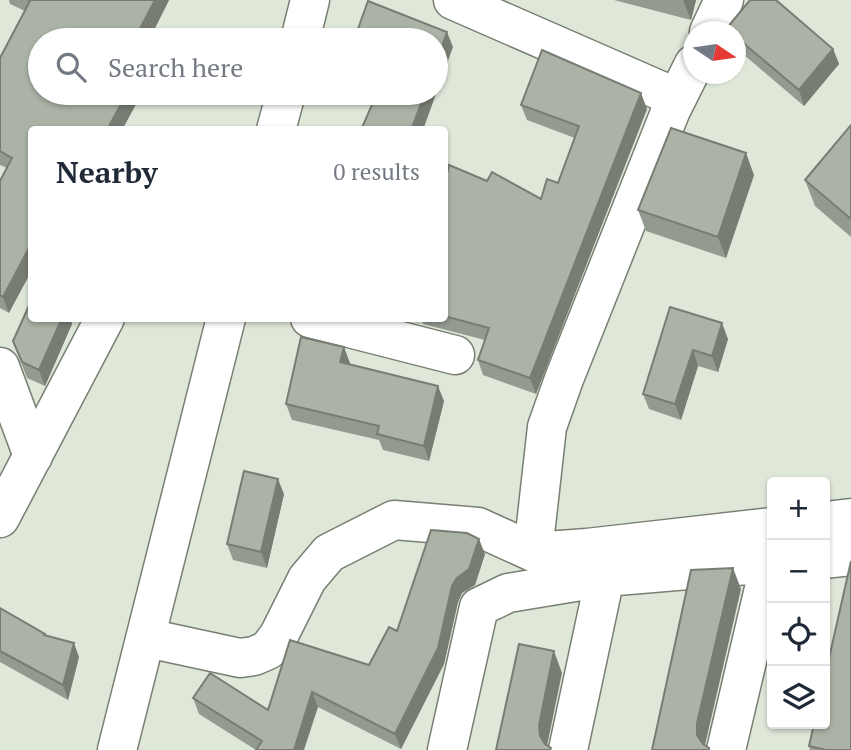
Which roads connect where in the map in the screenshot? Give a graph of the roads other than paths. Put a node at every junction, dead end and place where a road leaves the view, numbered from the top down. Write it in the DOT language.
graph roads {
  1 [pos="453,0"];
  2 [pos="724,0"];
  3 [pos="714,21"];
  4 [pos="684,84"];
  5 [pos="677,98"];
  6 [pos="283,105"];
  7 [pos="277,126"];
  8 [pos="103,322"];
  9 [pos="225,322"];
  10 [pos="326,322"];
  11 [pos="455,355"];
  12 [pos="0,367"];
  13 [pos="33,456"];
  14 [pos="0,518"];
  15 [pos="851,518"];
  16 [pos="830,520"];
  17 [pos="767,551"];
  18 [pos="533,552"];
  19 [pos="767,552"];
  20 [pos="851,556"];
  21 [pos="830,558"];
  22 [pos="767,569"];
  23 [pos="605,577"];
  24 [pos="147,638"];
  25 [pos="117,750"];
  26 [pos="447,750"];
  27 [pos="568,750"];
  28 [pos="726,750"];
  1 -- 5 [label="street"];
  2 -- 3 [label="street"];
  4 -- 5 [label="street"];
  5 -- 18 [label="street"];
  6 -- 7 [label="street"];
  8 -- 13 [label="street"];
  9 -- 24 [label="street"];
  10 -- 11 [label="street"];
  12 -- 13 [label="street"];
  13 -- 14 [label="street"];
  15 -- 16 [label="street"];
  17 -- 18 [label="street"];
  18 -- 24 [label="street"];
  19 -- 23 [label="street"];
  20 -- 21 [label="street"];
  22 -- 28 [label="street"];
  23 -- 26 [label="street"];
  23 -- 27 [label="street"];
  24 -- 25 [label="street"];
}
